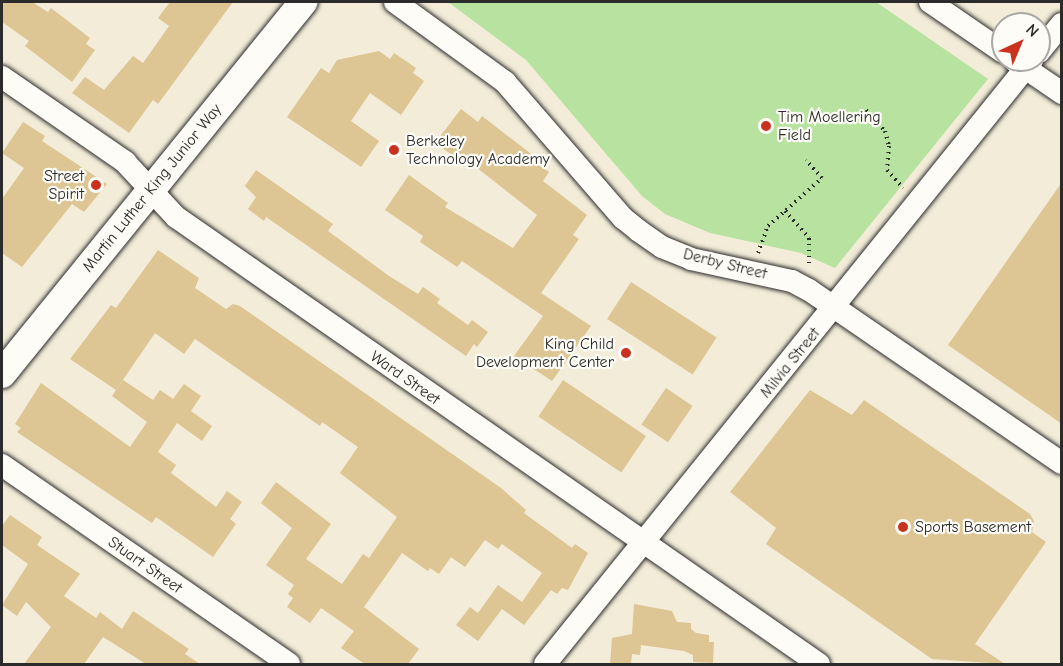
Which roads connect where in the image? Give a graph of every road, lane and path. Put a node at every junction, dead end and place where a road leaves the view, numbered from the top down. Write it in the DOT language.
graph roads {
  1 [pos="303,2"];
  2 [pos="395,2"];
  3 [pos="930,2"];
  4 [pos="1062,24"];
  5 [pos="1051,36"];
  6 [pos="991,44"];
  7 [pos="1019,72"];
  8 [pos="1040,72"];
  9 [pos="2,77"];
  10 [pos="1062,93"];
  11 [pos="866,110"];
  12 [pos="806,160"];
  13 [pos="151,190"];
  14 [pos="920,202"];
  15 [pos="785,211"];
  16 [pos="751,272"];
  17 [pos="809,290"];
  18 [pos="836,306"];
  19 [pos="2,374"];
  20 [pos="1062,464"];
  21 [pos="2,465"];
  22 [pos="644,542"];
  23 [pos="289,664"];
  24 [pos="545,664"];
  25 [pos="819,664"];
  1 -- 13 [label="street, Martin Luther King Junior Way"];
  2 -- 16 [label="street, Derby Street"];
  3 -- 6 [label="street"];
  4 -- 5 [label="street, Milvia Street"];
  7 -- 14 [label="street, Milvia Street"];
  8 -- 10 [label="street"];
  9 -- 13 [label="street, Ward Street"];
  11 -- 14 [label="path"];
  12 -- 15 [label="path"];
  13 -- 19 [label="street, Martin Luther King Junior Way"];
  13 -- 22 [label="street, Ward Street"];
  14 -- 18 [label="street, Milvia Street"];
  15 -- 16 [label="path"];
  15 -- 17 [label="path"];
  16 -- 17 [label="street, Derby Street"];
  17 -- 18 [label="street, Derby Street"];
  18 -- 20 [label="street, Derby Street"];
  18 -- 22 [label="street, Milvia Street"];
  21 -- 23 [label="street, Stuart Street"];
  22 -- 24 [label="street, Milvia Street"];
  22 -- 25 [label="street, Ward Street"];
}
